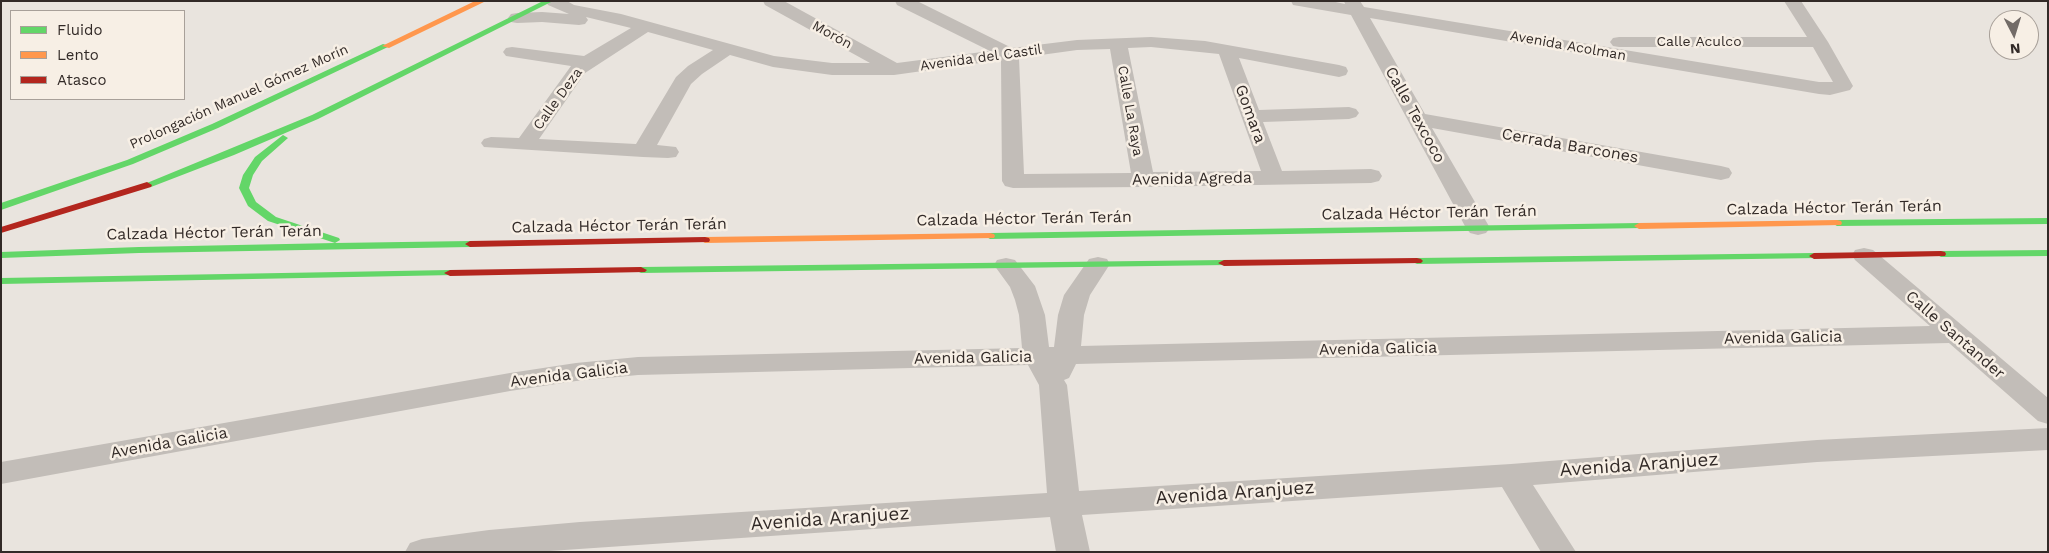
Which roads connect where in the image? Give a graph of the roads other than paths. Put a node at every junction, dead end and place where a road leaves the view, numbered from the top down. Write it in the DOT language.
graph roads {
  1 [pos="482,1"];
  2 [pos="549,1"];
  3 [pos="554,1"];
  4 [pos="770,1"];
  5 [pos="903,1"];
  6 [pos="1299,1"];
  7 [pos="1792,1"];
  8 [pos="1355,6"];
  9 [pos="520,11"];
  10 [pos="636,24"];
  11 [pos="1118,42"];
  12 [pos="1549,42"];
  13 [pos="1819,42"];
  14 [pos="727,49"];
  15 [pos="1227,50"];
  16 [pos="512,52"];
  17 [pos="1010,54"];
  18 [pos="586,62"];
  19 [pos="894,70"];
  20 [pos="1339,71"];
  21 [pos="1349,113"];
  22 [pos="1250,116"];
  23 [pos="315,117"];
  24 [pos="1419,120"];
  25 [pos="492,143"];
  26 [pos="525,144"];
  27 [pos="643,151"];
  28 [pos="668,152"];
  29 [pos="1721,173"];
  30 [pos="1371,176"];
  31 [pos="1274,178"];
  32 [pos="1143,180"];
  33 [pos="1,207"];
  34 [pos="2048,221"];
  35 [pos="1620,226"];
  36 [pos="1478,228"];
  37 [pos="1,230"];
  38 [pos="1219,232"];
  39 [pos="1622,239"];
  40 [pos="1122,246"];
  41 [pos="361,247"];
  42 [pos="1468,249"];
  43 [pos="2048,252"];
  44 [pos="1,255"];
  45 [pos="1864,255"];
  46 [pos="961,256"];
  47 [pos="1410,260"];
  48 [pos="1098,264"];
  49 [pos="1006,265"];
  50 [pos="950,266"];
  51 [pos="1,281"];
  52 [pos="1953,334"];
  53 [pos="1037,357"];
  54 [pos="1066,357"];
  55 [pos="1053,385"];
  56 [pos="2048,414"];
  57 [pos="2048,439"];
  58 [pos="1,473"];
  59 [pos="1512,475"];
  60 [pos="1064,503"];
  61 [pos="422,552"];
  62 [pos="1073,552"];
  63 [pos="1559,552"];
  1 -- 33 [label="main road, Prolongación Manuel Gómez Morín"];
  2 -- 9 [label="main road"];
  3 -- 10 [label="street, Avenida del Castil"];
  4 -- 19 [label="street, Morón"];
  5 -- 17 [label="street"];
  6 -- 8 [label="street, Avenida Acolman"];
  7 -- 13 [label="street"];
  8 -- 12 [label="street, Avenida Acolman"];
  8 -- 24 [label="street, Calle Texcoco"];
  9 -- 10 [label="street, Avenida del Castil"];
  9 -- 23 [label="main road"];
  10 -- 14 [label="street, Avenida del Castil"];
  10 -- 18 [label="street, Calle Deza"];
  11 -- 15 [label="street, Avenida del Castil"];
  11 -- 17 [label="street, Avenida del Castil"];
  11 -- 32 [label="street, Calle La Raya"];
  12 -- 13 [label="street, Calle Aculco"];
  12 -- 13 [label="street, Avenida Acolman"];
  14 -- 19 [label="street, Avenida del Castil"];
  14 -- 27 [label="street"];
  15 -- 20 [label="street, Avenida del Castil"];
  15 -- 22 [label="street, Gomara"];
  16 -- 18 [label="street"];
  17 -- 19 [label="street, Avenida del Castil"];
  17 -- 32 [label="street, Avenida Agreda"];
  18 -- 26 [label="street, Calle Deza"];
  21 -- 22 [label="street"];
  22 -- 31 [label="street, Gomara"];
  23 -- 37 [label="main road"];
  23 -- 41 [label="main road"];
  24 -- 29 [label="street, Cerrada Barcones"];
  24 -- 36 [label="street, Calle Texcoco"];
  25 -- 26 [label="street"];
  26 -- 27 [label="street"];
  27 -- 28 [label="street"];
  30 -- 31 [label="street, Avenida Agreda"];
  31 -- 32 [label="street, Avenida Agreda"];
  34 -- 35 [label="main road, Calzada Héctor Terán Terán"];
  35 -- 36 [label="main road, Calzada Héctor Terán Terán"];
  35 -- 39 [label="main road"];
  36 -- 38 [label="main road, Calzada Héctor Terán Terán"];
  38 -- 40 [label="main road"];
  38 -- 41 [label="main road, Calzada Héctor Terán Terán"];
  41 -- 44 [label="main road, Calzada Héctor Terán Terán"];
  42 -- 47 [label="main road"];
  43 -- 45 [label="main road"];
  45 -- 47 [label="main road"];
  45 -- 52 [label="street, Calle Santander"];
  46 -- 50 [label="main road"];
  47 -- 48 [label="main road"];
  48 -- 49 [label="main road"];
  48 -- 54 [label="street"];
  49 -- 50 [label="main road"];
  49 -- 53 [label="street"];
  50 -- 51 [label="main road"];
  52 -- 54 [label="street, Avenida Galicia"];
  52 -- 56 [label="street, Calle Santander"];
  53 -- 54 [label="street, Avenida Galicia"];
  53 -- 55 [label="street"];
  53 -- 58 [label="street, Avenida Galicia"];
  54 -- 55 [label="street"];
  55 -- 60 [label="street"];
  57 -- 59 [label="street, Avenida Aranjuez"];
  59 -- 60 [label="street, Avenida Aranjuez"];
  59 -- 63 [label="street"];
  60 -- 61 [label="street, Avenida Aranjuez"];
  60 -- 62 [label="street"];
}
